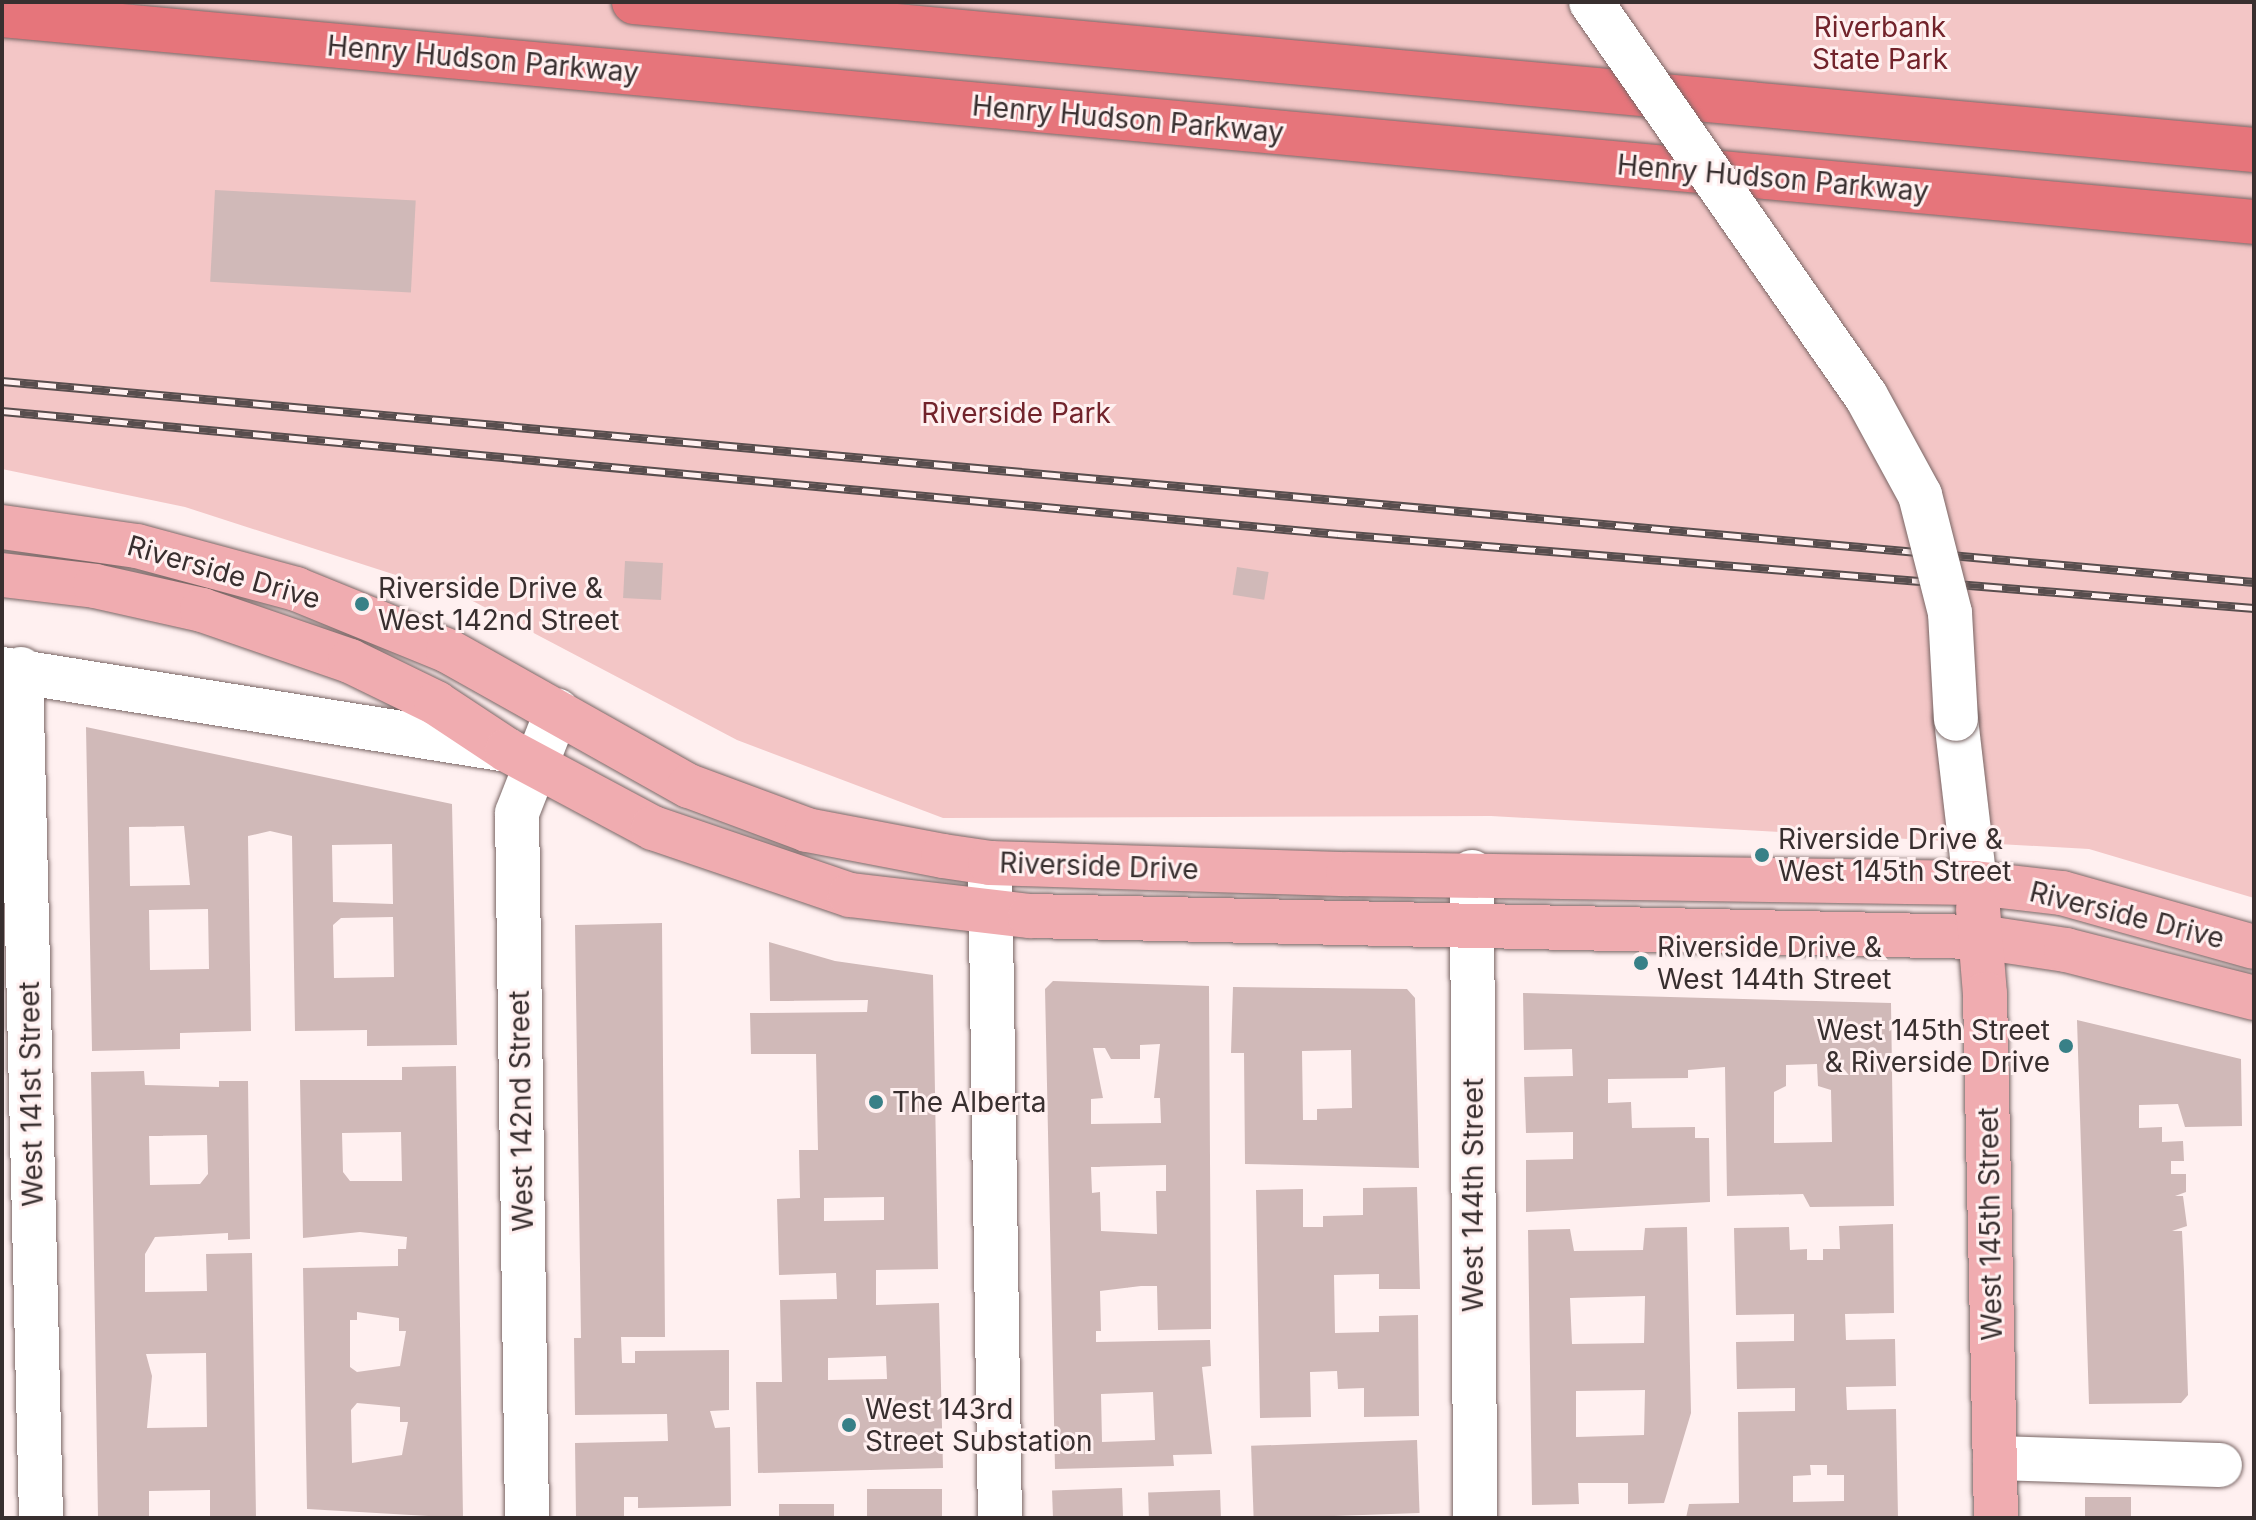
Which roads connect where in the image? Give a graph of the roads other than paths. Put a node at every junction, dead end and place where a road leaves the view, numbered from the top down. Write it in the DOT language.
graph roads {
  1 [pos="634,2"];
  2 [pos="1591,2"];
  3 [pos="2,15"];
  4 [pos="2254,150"];
  5 [pos="2254,222"];
  6 [pos="2,527"];
  7 [pos="2,575"];
  8 [pos="12,669"];
  9 [pos="557,711"];
  10 [pos="522,758"];
  11 [pos="990,863"];
  12 [pos="1472,872"];
  13 [pos="1975,883"];
  14 [pos="991,913"];
  15 [pos="1472,926"];
  16 [pos="1980,937"];
  17 [pos="2254,947"];
  18 [pos="2254,998"];
  19 [pos="1995,1458"];
  20 [pos="2220,1465"];
  21 [pos="41,1518"];
  22 [pos="527,1518"];
  23 [pos="1000,1518"];
  24 [pos="1475,1518"];
  25 [pos="1996,1518"];
  1 -- 4 [label="highway"];
  2 -- 13 [label="street, bridge"];
  3 -- 5 [label="highway, Henry Hudson Parkway"];
  6 -- 9 [label="main road, Riverside Drive"];
  7 -- 10 [label="main road, Riverside Drive"];
  8 -- 10 [label="street, Riverside Drive"];
  8 -- 21 [label="street, West 141st Street"];
  9 -- 10 [label="street, West 142nd Street"];
  9 -- 11 [label="main road, Riverside Drive"];
  10 -- 14 [label="main road, Riverside Drive"];
  10 -- 22 [label="street, West 142nd Street"];
  11 -- 12 [label="main road, Riverside Drive"];
  11 -- 14 [label="street"];
  12 -- 13 [label="main road, Riverside Drive"];
  12 -- 15 [label="street, West 144th Street"];
  13 -- 16 [label="main road, West 145th Street"];
  13 -- 17 [label="main road, Riverside Drive"];
  14 -- 15 [label="main road, Riverside Drive"];
  14 -- 23 [label="street"];
  15 -- 16 [label="main road, Riverside Drive"];
  15 -- 24 [label="street, West 144th Street"];
  16 -- 18 [label="main road, Riverside Drive"];
  16 -- 19 [label="main road, West 145th Street"];
  19 -- 20 [label="street"];
  19 -- 25 [label="main road, West 145th Street"];
}
